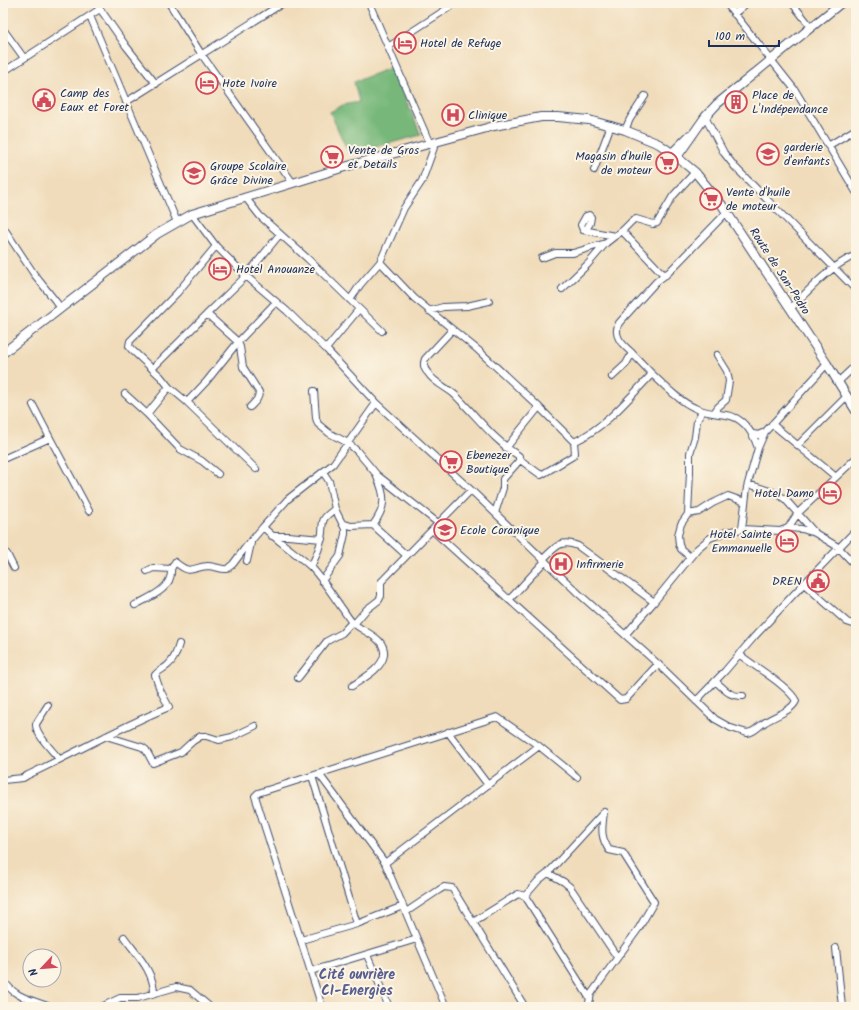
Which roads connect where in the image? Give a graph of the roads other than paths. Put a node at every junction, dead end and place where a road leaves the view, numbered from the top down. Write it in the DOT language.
graph roads {
  1 [pos="169,3"];
  2 [pos="283,3"];
  3 [pos="369,3"];
  4 [pos="456,3"];
  5 [pos="726,3"];
  6 [pos="747,3"];
  7 [pos="792,3"];
  8 [pos="841,3"];
  9 [pos="98,6"];
  10 [pos="734,14"];
  11 [pos="90,16"];
  12 [pos="811,27"];
  13 [pos="3,29"];
  14 [pos="388,47"];
  15 [pos="202,55"];
  16 [pos="24,58"];
  17 [pos="771,59"];
  18 [pos="3,72"];
  19 [pos="156,84"];
  20 [pos="645,96"];
  21 [pos="126,102"];
  22 [pos="705,117"];
  23 [pos="611,125"];
  24 [pos="856,129"];
  25 [pos="625,130"];
  26 [pos="433,143"];
  27 [pos="828,146"];
  28 [pos="674,155"];
  29 [pos="594,170"];
  30 [pos="695,172"];
  31 [pos="856,177"];
  32 [pos="850,181"];
  33 [pos="293,183"];
  34 [pos="856,192"];
  35 [pos="245,197"];
  36 [pos="727,212"];
  37 [pos="192,214"];
  38 [pos="177,222"];
  39 [pos="3,227"];
  40 [pos="586,230"];
  41 [pos="622,231"];
  42 [pos="280,234"];
  43 [pos="615,236"];
  44 [pos="606,243"];
  45 [pos="216,246"];
  46 [pos="856,255"];
  47 [pos="542,258"];
  48 [pos="380,262"];
  49 [pos="834,267"];
  50 [pos="666,275"];
  51 [pos="246,276"];
  52 [pos="562,289"];
  53 [pos="856,290"];
  54 [pos="350,300"];
  55 [pos="489,301"];
  56 [pos="276,302"];
  57 [pos="61,308"];
  58 [pos="790,309"];
  59 [pos="359,310"];
  60 [pos="429,311"];
  61 [pos="207,314"];
  62 [pos="452,330"];
  63 [pos="382,331"];
  64 [pos="238,342"];
  65 [pos="326,349"];
  66 [pos="3,353"];
  67 [pos="632,353"];
  68 [pos="717,355"];
  69 [pos="827,364"];
  70 [pos="856,365"];
  71 [pos="152,369"];
  72 [pos="652,374"];
  73 [pos="612,377"];
  74 [pos="838,382"];
  75 [pos="169,387"];
  76 [pos="314,391"];
  77 [pos="125,394"];
  78 [pos="847,396"];
  79 [pos="187,402"];
  80 [pos="376,403"];
  81 [pos="33,405"];
  82 [pos="250,407"];
  83 [pos="539,407"];
  84 [pos="702,411"];
  85 [pos="856,411"];
  86 [pos="714,413"];
  87 [pos="147,414"];
  88 [pos="772,424"];
  89 [pos="765,432"];
  90 [pos="753,434"];
  91 [pos="50,438"];
  92 [pos="574,442"];
  93 [pos="348,443"];
  94 [pos="798,446"];
  95 [pos="506,448"];
  96 [pos="758,448"];
  97 [pos="856,458"];
  98 [pos="3,459"];
  99 [pos="519,459"];
  100 [pos="256,469"];
  101 [pos="323,472"];
  102 [pos="218,474"];
  103 [pos="377,475"];
  104 [pos="836,477"];
  105 [pos="748,484"];
  106 [pos="471,490"];
  107 [pos="745,502"];
  108 [pos="335,509"];
  109 [pos="89,511"];
  110 [pos="495,513"];
  111 [pos="798,513"];
  112 [pos="688,514"];
  113 [pos="342,523"];
  114 [pos="438,523"];
  115 [pos="373,525"];
  116 [pos="263,527"];
  117 [pos="788,528"];
  118 [pos="742,529"];
  119 [pos="432,530"];
  120 [pos="856,530"];
  121 [pos="814,533"];
  122 [pos="272,536"];
  123 [pos="322,539"];
  124 [pos="251,542"];
  125 [pos="838,547"];
  126 [pos="3,551"];
  127 [pos="406,555"];
  128 [pos="690,557"];
  129 [pos="544,560"];
  130 [pos="247,561"];
  131 [pos="856,566"];
  132 [pos="311,567"];
  133 [pos="14,568"];
  134 [pos="171,569"];
  135 [pos="147,571"];
  136 [pos="322,581"];
  137 [pos="804,584"];
  138 [pos="509,600"];
  139 [pos="654,602"];
  140 [pos="134,605"];
  141 [pos="353,623"];
  142 [pos="856,625"];
  143 [pos="625,635"];
  144 [pos="179,644"];
  145 [pos="739,654"];
  146 [pos="658,664"];
  147 [pos="298,678"];
  148 [pos="715,681"];
  149 [pos="352,686"];
  150 [pos="743,696"];
  151 [pos="696,701"];
  152 [pos="48,705"];
  153 [pos="255,726"];
  154 [pos="448,732"];
  155 [pos="106,736"];
  156 [pos="539,746"];
  157 [pos="59,759"];
  158 [pos="319,774"];
  159 [pos="312,776"];
  160 [pos="577,777"];
  161 [pos="3,780"];
  162 [pos="488,785"];
  163 [pos="386,862"];
  164 [pos="548,873"];
  165 [pos="525,896"];
  166 [pos="403,906"];
  167 [pos="406,912"];
  168 [pos="473,922"];
  169 [pos="357,924"];
  170 [pos="124,937"];
  171 [pos="417,939"];
  172 [pos="301,940"];
  173 [pos="836,948"];
  174 [pos="367,955"];
  175 [pos="617,957"];
  176 [pos="311,971"];
  177 [pos="3,980"];
  178 [pos="154,993"];
  179 [pos="590,999"];
  180 [pos="50,1007"];
  181 [pos="101,1007"];
  182 [pos="210,1007"];
  183 [pos="322,1007"];
  184 [pos="389,1007"];
  185 [pos="446,1007"];
  186 [pos="525,1007"];
  187 [pos="588,1007"];
  188 [pos="842,1007"];
  1 -- 15 [label="street"];
  2 -- 15 [label="street"];
  3 -- 14 [label="street"];
  4 -- 14 [label="street"];
  5 -- 10 [label="street"];
  6 -- 10 [label="street"];
  7 -- 12 [label="street"];
  8 -- 12 [label="main road"];
  9 -- 11 [label="street"];
  9 -- 19 [label="street"];
  10 -- 17 [label="street"];
  11 -- 16 [label="street"];
  11 -- 21 [label="street"];
  12 -- 17 [label="main road"];
  13 -- 16 [label="street"];
  14 -- 26 [label="street"];
  15 -- 19 [label="street"];
  15 -- 33 [label="street"];
  16 -- 18 [label="street"];
  17 -- 22 [label="main road"];
  17 -- 27 [label="street"];
  19 -- 21 [label="street"];
  20 -- 25 [label="street"];
  21 -- 38 [label="street"];
  22 -- 28 [label="main road"];
  22 -- 49 [label="street"];
  23 -- 25 [label="main road, Route de San-Pedro"];
  23 -- 26 [label="main road, Route de San-Pedro"];
  23 -- 29 [label="street"];
  24 -- 27 [label="street"];
  25 -- 28 [label="main road, Route de San-Pedro"];
  26 -- 33 [label="main road, Route de San-Pedro"];
  26 -- 48 [label="street"];
  27 -- 32 [label="street"];
  28 -- 30 [label="main road, Route de San-Pedro"];
  30 -- 36 [label="main road, Route de San-Pedro"];
  30 -- 41 [label="street"];
  31 -- 32 [label="street"];
  32 -- 34 [label="street"];
  33 -- 35 [label="main road, Route de San-Pedro"];
  35 -- 37 [label="main road, Route de San-Pedro"];
  35 -- 42 [label="street"];
  36 -- 50 [label="street"];
  36 -- 58 [label="main road, Route de San-Pedro"];
  37 -- 38 [label="main road, Route de San-Pedro"];
  37 -- 45 [label="street"];
  38 -- 57 [label="main road, Route de San-Pedro"];
  39 -- 57 [label="street"];
  40 -- 43 [label="street"];
  41 -- 43 [label="street"];
  41 -- 50 [label="street"];
  42 -- 51 [label="street"];
  42 -- 54 [label="street"];
  43 -- 44 [label="street"];
  44 -- 47 [label="street"];
  44 -- 52 [label="street"];
  45 -- 51 [label="street"];
  45 -- 71 [label="street"];
  46 -- 49 [label="street"];
  48 -- 54 [label="street"];
  48 -- 60 [label="street"];
  49 -- 53 [label="street"];
  49 -- 58 [label="street"];
  50 -- 67 [label="street"];
  51 -- 56 [label="street"];
  51 -- 61 [label="street"];
  54 -- 59 [label="street"];
  55 -- 60 [label="street"];
  56 -- 64 [label="street"];
  56 -- 65 [label="street"];
  57 -- 66 [label="main road, Route de San-Pedro"];
  58 -- 69 [label="main road, Route de San-Pedro"];
  59 -- 63 [label="street"];
  59 -- 65 [label="street"];
  60 -- 62 [label="street"];
  61 -- 64 [label="street"];
  61 -- 71 [label="street"];
  62 -- 83 [label="street"];
  62 -- 95 [label="street"];
  64 -- 79 [label="street"];
  64 -- 82 [label="street"];
  65 -- 80 [label="street"];
  67 -- 72 [label="street"];
  67 -- 73 [label="street"];
  68 -- 86 [label="street"];
  69 -- 74 [label="main road, Route de San-Pedro"];
  69 -- 88 [label="street"];
  70 -- 74 [label="street"];
  71 -- 75 [label="street"];
  72 -- 84 [label="street"];
  72 -- 92 [label="street"];
  74 -- 78 [label="main road, Route de San-Pedro"];
  75 -- 79 [label="street"];
  75 -- 87 [label="street"];
  76 -- 93 [label="street"];
  77 -- 87 [label="street"];
  78 -- 85 [label="main road, Route de San-Pedro"];
  78 -- 94 [label="street"];
  79 -- 100 [label="street"];
  80 -- 93 [label="street"];
  80 -- 106 [label="street"];
  81 -- 91 [label="street"];
  83 -- 92 [label="street"];
  83 -- 95 [label="street"];
  84 -- 86 [label="street"];
  84 -- 112 [label="street"];
  86 -- 90 [label="street"];
  87 -- 102 [label="street"];
  88 -- 89 [label="street"];
  88 -- 94 [label="street"];
  89 -- 90 [label="street"];
  89 -- 96 [label="street"];
  90 -- 96 [label="street"];
  91 -- 98 [label="street"];
  91 -- 109 [label="street"];
  92 -- 99 [label="street"];
  93 -- 101 [label="street"];
  93 -- 103 [label="street"];
  94 -- 104 [label="street"];
  95 -- 99 [label="street"];
  96 -- 105 [label="street"];
  97 -- 104 [label="street"];
  99 -- 110 [label="street"];
  101 -- 108 [label="street"];
  101 -- 116 [label="street"];
  103 -- 114 [label="street"];
  103 -- 115 [label="street"];
  104 -- 111 [label="street"];
  105 -- 107 [label="street"];
  105 -- 111 [label="street"];
  106 -- 110 [label="street"];
  106 -- 114 [label="street"];
  107 -- 112 [label="street"];
  107 -- 118 [label="street"];
  108 -- 113 [label="street"];
  108 -- 123 [label="street"];
  110 -- 129 [label="street"];
  111 -- 117 [label="street"];
  111 -- 121 [label="street"];
  112 -- 128 [label="street"];
  113 -- 115 [label="street"];
  113 -- 136 [label="street"];
  114 -- 119 [label="street"];
  115 -- 127 [label="street"];
  116 -- 122 [label="street"];
  116 -- 124 [label="street"];
  117 -- 118 [label="street"];
  117 -- 121 [label="street"];
  118 -- 128 [label="street"];
  119 -- 127 [label="street"];
  119 -- 138 [label="street"];
  120 -- 125 [label="street"];
  121 -- 125 [label="street"];
  122 -- 123 [label="street"];
  122 -- 132 [label="street"];
  123 -- 132 [label="street"];
  124 -- 130 [label="street"];
  124 -- 134 [label="street"];
  125 -- 131 [label="street"];
  125 -- 137 [label="street"];
  126 -- 133 [label="street"];
  127 -- 141 [label="street"];
  128 -- 139 [label="street"];
  129 -- 138 [label="street"];
  129 -- 139 [label="street"];
  129 -- 143 [label="street"];
  132 -- 136 [label="street"];
  134 -- 135 [label="street"];
  134 -- 140 [label="street"];
  136 -- 141 [label="street"];
  137 -- 142 [label="street"];
  137 -- 145 [label="street"];
  138 -- 146 [label="street"];
  139 -- 143 [label="street"];
  141 -- 147 [label="street"];
  141 -- 149 [label="street"];
  143 -- 146 [label="street"];
  144 -- 155 [label="street"];
  145 -- 148 [label="street"];
  145 -- 151 [label="street"];
  146 -- 151 [label="street"];
  148 -- 150 [label="street"];
  148 -- 151 [label="street"];
  152 -- 157 [label="street"];
  153 -- 155 [label="street"];
  154 -- 156 [label="street"];
  154 -- 158 [label="street"];
  154 -- 162 [label="street"];
  155 -- 157 [label="street"];
  156 -- 160 [label="street"];
  156 -- 162 [label="street"];
  157 -- 161 [label="street"];
  158 -- 159 [label="street"];
  158 -- 163 [label="street"];
  159 -- 169 [label="street"];
  159 -- 172 [label="street"];
  162 -- 163 [label="street"];
  163 -- 166 [label="street"];
  164 -- 165 [label="street"];
  164 -- 175 [label="street"];
  164 -- 175 [label="street"];
  165 -- 168 [label="street"];
  165 -- 179 [label="street"];
  166 -- 167 [label="street"];
  166 -- 169 [label="street"];
  167 -- 168 [label="street"];
  167 -- 171 [label="street"];
  168 -- 186 [label="street"];
  169 -- 172 [label="street"];
  170 -- 178 [label="street"];
  171 -- 174 [label="street"];
  171 -- 185 [label="street"];
  172 -- 176 [label="street"];
  173 -- 188 [label="street"];
  174 -- 176 [label="street"];
  174 -- 184 [label="street"];
  175 -- 179 [label="street"];
  176 -- 183 [label="street"];
  177 -- 180 [label="street"];
  178 -- 181 [label="street"];
  178 -- 182 [label="street"];
  179 -- 187 [label="street"];
}
